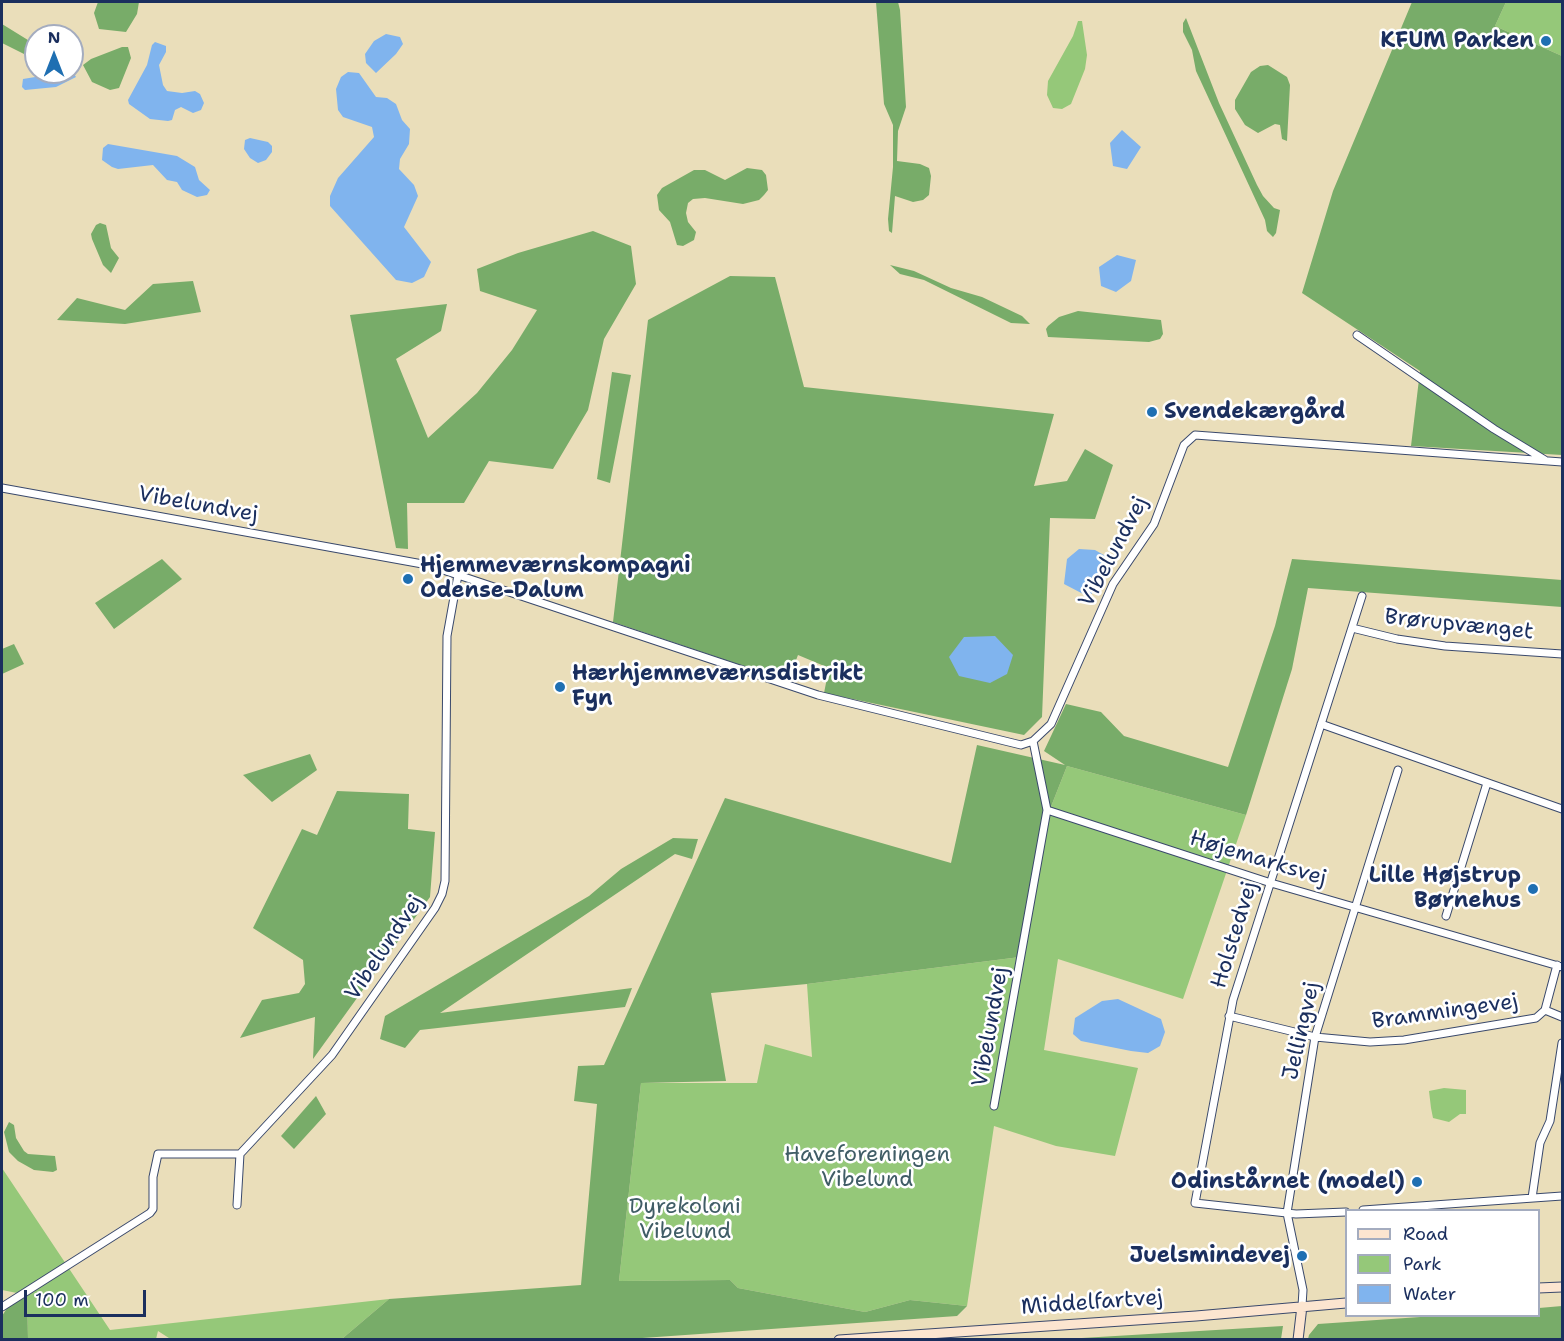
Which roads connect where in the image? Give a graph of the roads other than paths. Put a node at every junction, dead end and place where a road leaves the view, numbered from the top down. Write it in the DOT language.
graph roads {
  1 [pos="1357,335"];
  2 [pos="1548,461"];
  3 [pos="1563,462"];
  4 [pos="2,488"];
  5 [pos="458,575"];
  6 [pos="1362,596"];
  7 [pos="1352,628"];
  8 [pos="1563,654"];
  9 [pos="1321,724"];
  10 [pos="1033,741"];
  11 [pos="1398,770"];
  12 [pos="1488,783"];
  13 [pos="1563,808"];
  14 [pos="1047,810"];
  15 [pos="1270,883"];
  16 [pos="1355,908"];
  17 [pos="1446,916"];
  18 [pos="1560,966"];
  19 [pos="1545,1010"];
  20 [pos="1230,1016"];
  21 [pos="1563,1017"];
  22 [pos="1315,1037"];
  23 [pos="1563,1043"];
  24 [pos="994,1106"];
  25 [pos="240,1154"];
  26 [pos="1563,1196"];
  27 [pos="1532,1198"];
  28 [pos="237,1205"];
  29 [pos="1377,1209"];
  30 [pos="1345,1212"];
  31 [pos="1287,1213"];
  32 [pos="1563,1287"];
  33 [pos="1540,1288"];
  34 [pos="1345,1303"];
  35 [pos="1302,1306"];
  36 [pos="2,1307"];
  37 [pos="839,1340"];
  38 [pos="1298,1340"];
  1 -- 2 [label="street, Vibelundvej"];
  2 -- 3 [label="street, Vibelundvej"];
  2 -- 10 [label="street, Vibelundvej"];
  4 -- 5 [label="street, Vibelundvej"];
  5 -- 10 [label="street, Vibelundvej"];
  5 -- 25 [label="street, Vibelundvej"];
  6 -- 7 [label="street, Holstedvej"];
  7 -- 8 [label="street, Brørupvænget"];
  7 -- 9 [label="street, Holstedvej"];
  9 -- 12 [label="street"];
  9 -- 15 [label="street, Holstedvej"];
  10 -- 14 [label="street, Vibelundvej"];
  11 -- 16 [label="street, Jellingvej"];
  12 -- 13 [label="street"];
  12 -- 17 [label="street"];
  14 -- 15 [label="street, Højemarksvej"];
  14 -- 24 [label="street, Vibelundvej"];
  15 -- 16 [label="street, Højemarksvej"];
  15 -- 20 [label="street, Holstedvej"];
  16 -- 18 [label="street, Højemarksvej"];
  16 -- 22 [label="street, Jellingvej"];
  18 -- 19 [label="street, Brammingevej"];
  19 -- 21 [label="street"];
  19 -- 22 [label="street, Brammingevej"];
  20 -- 22 [label="street, Brammingevej"];
  20 -- 31 [label="street, Holstedvej"];
  22 -- 31 [label="street, Jellingvej"];
  23 -- 27 [label="street"];
  25 -- 28 [label="street"];
  25 -- 36 [label="street"];
  26 -- 27 [label="street"];
  27 -- 29 [label="street"];
  30 -- 31 [label="street"];
  31 -- 35 [label="street, Jellingvej"];
  32 -- 33 [label="main road"];
  34 -- 35 [label="main road, Middelfartvej"];
  35 -- 37 [label="main road, Middelfartvej"];
  35 -- 38 [label="main road"];
}
